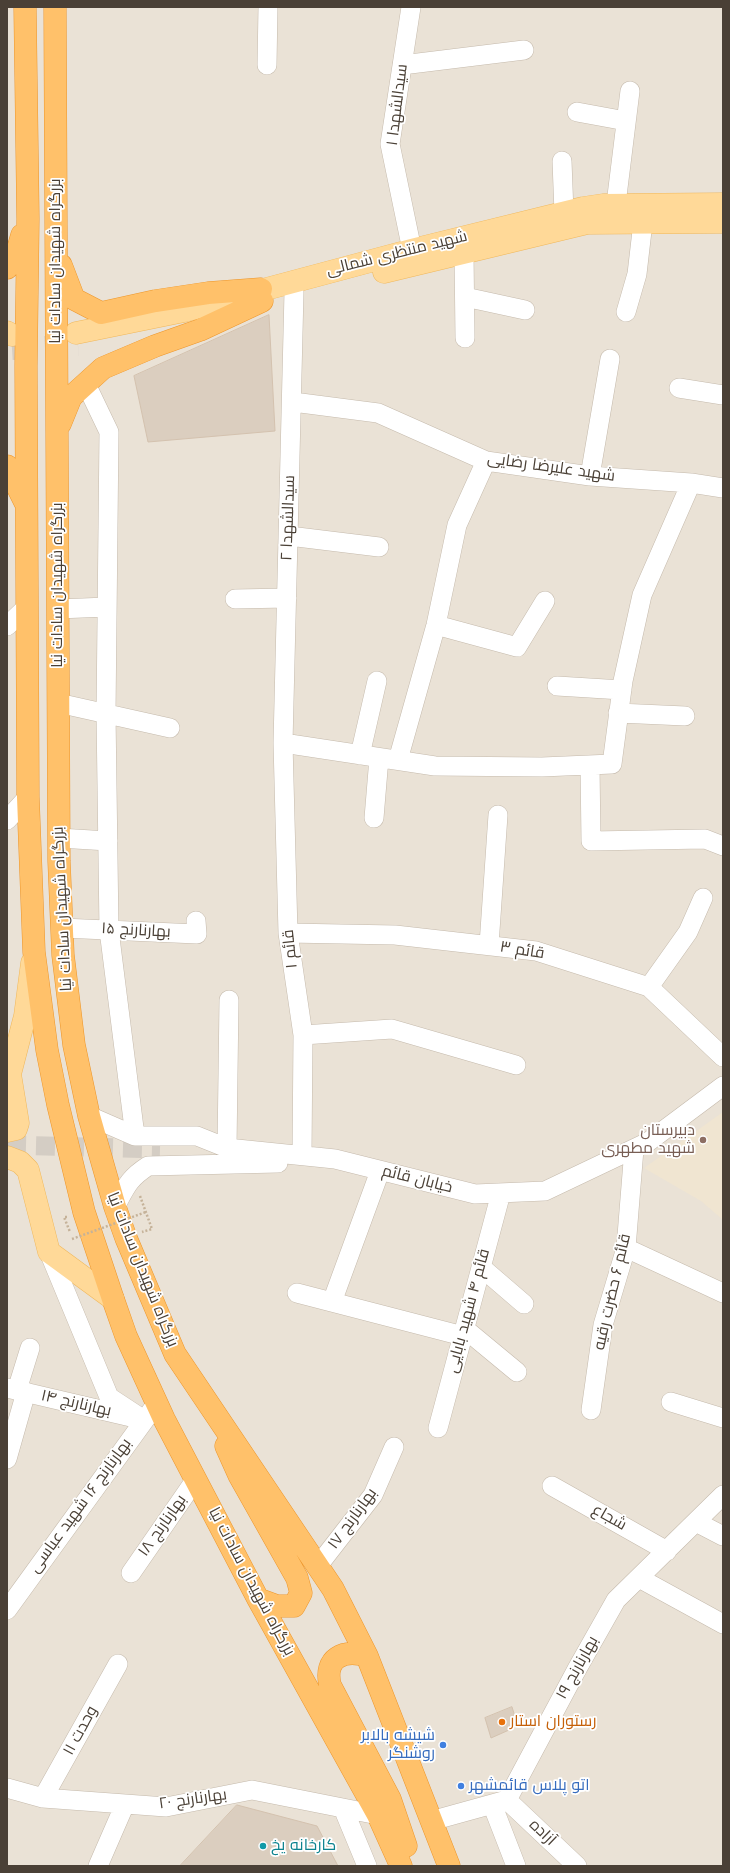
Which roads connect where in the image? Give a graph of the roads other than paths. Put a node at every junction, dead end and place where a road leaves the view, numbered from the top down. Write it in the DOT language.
graph roads {
  1 [pos="25,7"];
  2 [pos="55,7"];
  3 [pos="268,7"];
  4 [pos="411,7"];
  5 [pos="524,50"];
  6 [pos="267,65"];
  7 [pos="402,65"];
  8 [pos="630,91"];
  9 [pos="577,112"];
  10 [pos="626,121"];
  11 [pos="562,161"];
  12 [pos="616,204"];
  13 [pos="723,204"];
  14 [pos="564,213"];
  15 [pos="28,219"];
  16 [pos="643,222"];
  17 [pos="723,222"];
  18 [pos="412,250"];
  19 [pos="56,251"];
  20 [pos="464,254"];
  21 [pos="7,268"];
  22 [pos="294,292"];
  23 [pos="261,295"];
  24 [pos="465,297"];
  25 [pos="525,310"];
  26 [pos="626,312"];
  27 [pos="465,338"];
  28 [pos="77,339"];
  29 [pos="610,359"];
  30 [pos="86,384"];
  31 [pos="679,388"];
  32 [pos="723,395"];
  33 [pos="292,402"];
  34 [pos="57,430"];
  35 [pos="486,461"];
  36 [pos="7,466"];
  37 [pos="590,476"];
  38 [pos="691,483"];
  39 [pos="723,488"];
  40 [pos="27,507"];
  41 [pos="289,536"];
  42 [pos="379,547"];
  43 [pos="287,598"];
  44 [pos="235,599"];
  45 [pos="545,601"];
  46 [pos="28,606"];
  47 [pos="58,608"];
  48 [pos="107,608"];
  49 [pos="436,625"];
  50 [pos="7,626"];
  51 [pos="377,681"];
  52 [pos="557,686"];
  53 [pos="622,690"];
  54 [pos="58,703"];
  55 [pos="618,713"];
  56 [pos="106,714"];
  57 [pos="685,716"];
  58 [pos="170,728"];
  59 [pos="283,743"];
  60 [pos="360,755"];
  61 [pos="379,758"];
  62 [pos="398,760"];
  63 [pos="590,765"];
  64 [pos="28,797"];
  65 [pos="498,815"];
  66 [pos="374,818"];
  67 [pos="7,820"];
  68 [pos="59,838"];
  69 [pos="108,841"];
  70 [pos="723,846"];
  71 [pos="703,898"];
  72 [pos="196,920"];
  73 [pos="62,928"];
  74 [pos="109,930"];
  75 [pos="288,933"];
  76 [pos="489,945"];
  77 [pos="34,952"];
  78 [pos="649,987"];
  79 [pos="229,1000"];
  80 [pos="303,1035"];
  81 [pos="7,1045"];
  82 [pos="723,1057"];
  83 [pos="516,1065"];
  84 [pos="10,1074"];
  85 [pos="723,1086"];
  86 [pos="89,1116"];
  87 [pos="7,1131"];
  88 [pos="136,1136"];
  89 [pos="228,1148"];
  90 [pos="160,1149"];
  91 [pos="634,1149"];
  92 [pos="302,1155"];
  93 [pos="7,1156"];
  94 [pos="380,1171"];
  95 [pos="501,1193"];
  96 [pos="115,1207"];
  97 [pos="626,1248"];
  98 [pos="49,1252"];
  99 [pos="481,1267"];
  100 [pos="723,1292"];
  101 [pos="297,1293"];
  102 [pos="113,1299"];
  103 [pos="332,1302"];
  104 [pos="524,1304"];
  105 [pos="464,1332"];
  106 [pos="30,1348"];
  107 [pos="517,1372"];
  108 [pos="17,1390"];
  109 [pos="204,1393"];
  110 [pos="670,1402"];
  111 [pos="591,1410"];
  112 [pos="150,1412"];
  113 [pos="723,1418"];
  114 [pos="438,1428"];
  115 [pos="394,1447"];
  116 [pos="7,1459"];
  117 [pos="196,1479"];
  118 [pos="552,1486"];
  119 [pos="723,1495"];
  120 [pos="696,1522"];
  121 [pos="723,1536"];
  122 [pos="666,1551"];
  123 [pos="318,1567"];
  124 [pos="131,1573"];
  125 [pos="639,1578"];
  126 [pos="258,1599"];
  127 [pos="7,1610"];
  128 [pos="723,1624"];
  129 [pos="366,1656"];
  130 [pos="118,1664"];
  131 [pos="7,1788"];
  132 [pos="43,1798"];
  133 [pos="499,1802"];
  134 [pos="125,1804"];
  135 [pos="343,1808"];
  136 [pos="378,1815"];
  137 [pos="431,1821"];
  138 [pos="98,1866"];
  139 [pos="367,1866"];
  140 [pos="401,1866"];
  141 [pos="412,1866"];
  142 [pos="449,1866"];
  143 [pos="516,1866"];
  144 [pos="577,1866"];
  1 -- 15 [label="highway, بزرگراه شهیدان سادات نیا"];
  2 -- 19 [label="highway, بزرگراه شهیدان سادات نیا"];
  3 -- 6 [label="street"];
  4 -- 7 [label="street, سیدالشهدا ۱"];
  5 -- 7 [label="street"];
  7 -- 18 [label="street, سیدالشهدا ۱"];
  8 -- 10 [label="street"];
  9 -- 10 [label="street"];
  10 -- 12 [label="street"];
  11 -- 14 [label="street"];
  12 -- 13 [label="main road, شهید منتظری شمالی"];
  12 -- 14 [label="main road, شهید منتظری شمالی"];
  14 -- 18 [label="main road, شهید منتظری شمالی"];
  15 -- 21 [label="highway"];
  15 -- 40 [label="highway, بزرگراه شهیدان سادات نیا"];
  16 -- 17 [label="main road, شهید منتظری شمالی"];
  16 -- 20 [label="main road, شهید منتظری شمالی"];
  16 -- 26 [label="street"];
  18 -- 23 [label="main road, شهید منتظری شمالی"];
  19 -- 23 [label="highway"];
  19 -- 34 [label="highway, بزرگراه شهیدان سادات نیا"];
  20 -- 22 [label="main road, شهید منتظری شمالی"];
  20 -- 24 [label="street"];
  22 -- 23 [label="main road, شهید منتظری شمالی"];
  22 -- 33 [label="street, سیدالشهدا ۲"];
  23 -- 28 [label="main road, شهید منتظری شمالی"];
  23 -- 30 [label="highway"];
  24 -- 25 [label="street"];
  24 -- 27 [label="street"];
  29 -- 37 [label="street"];
  30 -- 34 [label="highway"];
  30 -- 48 [label="street"];
  31 -- 32 [label="street"];
  33 -- 35 [label="street, شهید علیرضا رضایی"];
  33 -- 41 [label="street, سیدالشهدا ۲"];
  34 -- 47 [label="highway, بزرگراه شهیدان سادات نیا"];
  35 -- 37 [label="street, شهید علیرضا رضایی"];
  35 -- 49 [label="street"];
  36 -- 40 [label="highway"];
  37 -- 38 [label="street, شهید علیرضا رضایی"];
  38 -- 39 [label="street, شهید علیرضا رضایی"];
  38 -- 53 [label="street"];
  40 -- 46 [label="highway, بزرگراه شهیدان سادات نیا"];
  41 -- 42 [label="street"];
  41 -- 43 [label="street, سیدالشهدا ۲"];
  43 -- 44 [label="street"];
  43 -- 59 [label="street, سیدالشهدا ۲"];
  45 -- 49 [label="street"];
  46 -- 50 [label="street"];
  46 -- 64 [label="highway, بزرگراه شهیدان سادات نیا"];
  47 -- 48 [label="street"];
  47 -- 54 [label="highway, بزرگراه شهیدان سادات نیا"];
  48 -- 56 [label="street"];
  49 -- 62 [label="street"];
  51 -- 60 [label="street"];
  52 -- 53 [label="street"];
  53 -- 55 [label="street"];
  54 -- 56 [label="street"];
  54 -- 68 [label="highway, بزرگراه شهیدان سادات نیا"];
  55 -- 57 [label="street"];
  55 -- 63 [label="street"];
  56 -- 58 [label="street"];
  56 -- 69 [label="street"];
  59 -- 60 [label="street"];
  59 -- 75 [label="street, قائم ۱"];
  60 -- 61 [label="street"];
  61 -- 62 [label="street"];
  61 -- 66 [label="street"];
  62 -- 63 [label="street"];
  63 -- 70 [label="street"];
  64 -- 67 [label="street"];
  64 -- 77 [label="highway, بزرگراه شهیدان سادات نیا"];
  65 -- 76 [label="street"];
  68 -- 69 [label="street"];
  68 -- 73 [label="highway, بزرگراه شهیدان سادات نیا"];
  69 -- 74 [label="street"];
  71 -- 78 [label="street"];
  72 -- 74 [label="street, بهارنارنج ۱۵"];
  73 -- 74 [label="street, بهارنارنج ۱۵"];
  73 -- 86 [label="highway, بزرگراه شهیدان سادات نیا"];
  74 -- 88 [label="street"];
  75 -- 76 [label="street, قائم ۳"];
  75 -- 80 [label="street, قائم ۱"];
  76 -- 78 [label="street, قائم ۳"];
  77 -- 84 [label="main road"];
  77 -- 102 [label="highway, بزرگراه شهیدان سادات نیا"];
  78 -- 82 [label="street, قائم ۳"];
  79 -- 89 [label="street"];
  80 -- 83 [label="street"];
  80 -- 92 [label="street, قائم ۱"];
  81 -- 84 [label="street"];
  84 -- 87 [label="main road"];
  85 -- 91 [label="street, خیابان قائم"];
  86 -- 88 [label="street, خیابان قائم"];
  86 -- 96 [label="highway, بزرگراه شهیدان سادات نیا"];
  88 -- 89 [label="street, خیابان قائم"];
  89 -- 90 [label="street"];
  89 -- 92 [label="street, خیابان قائم"];
  91 -- 95 [label="street, خیابان قائم"];
  91 -- 97 [label="street, قائم ۶ حضرت رقیه"];
  92 -- 94 [label="street, خیابان قائم"];
  92 -- 96 [label="street"];
  93 -- 98 [label="main road"];
  94 -- 95 [label="street, خیابان قائم"];
  94 -- 103 [label="street"];
  95 -- 99 [label="street, قائم ۴ شهید بابایی"];
  96 -- 109 [label="highway, بزرگراه شهیدان سادات نیا"];
  97 -- 100 [label="street"];
  97 -- 111 [label="street, قائم ۶ حضرت رقیه"];
  98 -- 102 [label="main road"];
  98 -- 112 [label="street"];
  99 -- 104 [label="street"];
  99 -- 105 [label="street, قائم ۴ شهید بابایی"];
  101 -- 103 [label="street"];
  102 -- 112 [label="highway, بزرگراه شهیدان سادات نیا"];
  103 -- 105 [label="street"];
  105 -- 107 [label="street"];
  105 -- 114 [label="street, قائم ۴ شهید بابایی"];
  106 -- 108 [label="street"];
  108 -- 112 [label="street, بهارنارنج ۱۴"];
  108 -- 116 [label="street"];
  109 -- 123 [label="highway, بزرگراه شهیدان سادات نیا"];
  109 -- 126 [label="highway"];
  110 -- 113 [label="street"];
  112 -- 117 [label="highway, بزرگراه شهیدان سادات نیا"];
  112 -- 127 [label="street, بهارنارنج ۱۶ شهید عباسی"];
  115 -- 123 [label="street, بهارنارنج ۱۷"];
  117 -- 124 [label="street, بهارنارنج ۱۸"];
  117 -- 126 [label="highway, بزرگراه شهیدان سادات نیا"];
  118 -- 122 [label="street, شجاع"];
  119 -- 120 [label="street, بهارنارنج ۱۹"];
  120 -- 121 [label="street"];
  120 -- 122 [label="street, بهارنارنج ۱۹"];
  122 -- 125 [label="street, بهارنارنج ۱۹"];
  123 -- 129 [label="highway, بزرگراه شهیدان سادات نیا"];
  125 -- 128 [label="street"];
  125 -- 133 [label="street, بهارنارنج ۱۹"];
  126 -- 136 [label="highway, بزرگراه شهیدان سادات نیا"];
  129 -- 137 [label="highway, بزرگراه شهیدان سادات نیا"];
  129 -- 141 [label="highway"];
  130 -- 132 [label="street, وحدت ۱۱"];
  131 -- 132 [label="street, بهارنارنج ۲۰"];
  132 -- 134 [label="street, بهارنارنج ۲۰"];
  133 -- 137 [label="street"];
  133 -- 143 [label="street"];
  133 -- 144 [label="street, آزاده"];
  134 -- 135 [label="street, بهارنارنج ۲۰"];
  134 -- 138 [label="street"];
  135 -- 136 [label="street, بهارنارنج ۲۰"];
  135 -- 139 [label="street"];
  136 -- 140 [label="highway, بزرگراه شهیدان سادات نیا"];
  137 -- 142 [label="highway, بزرگراه شهیدان سادات نیا"];
}
